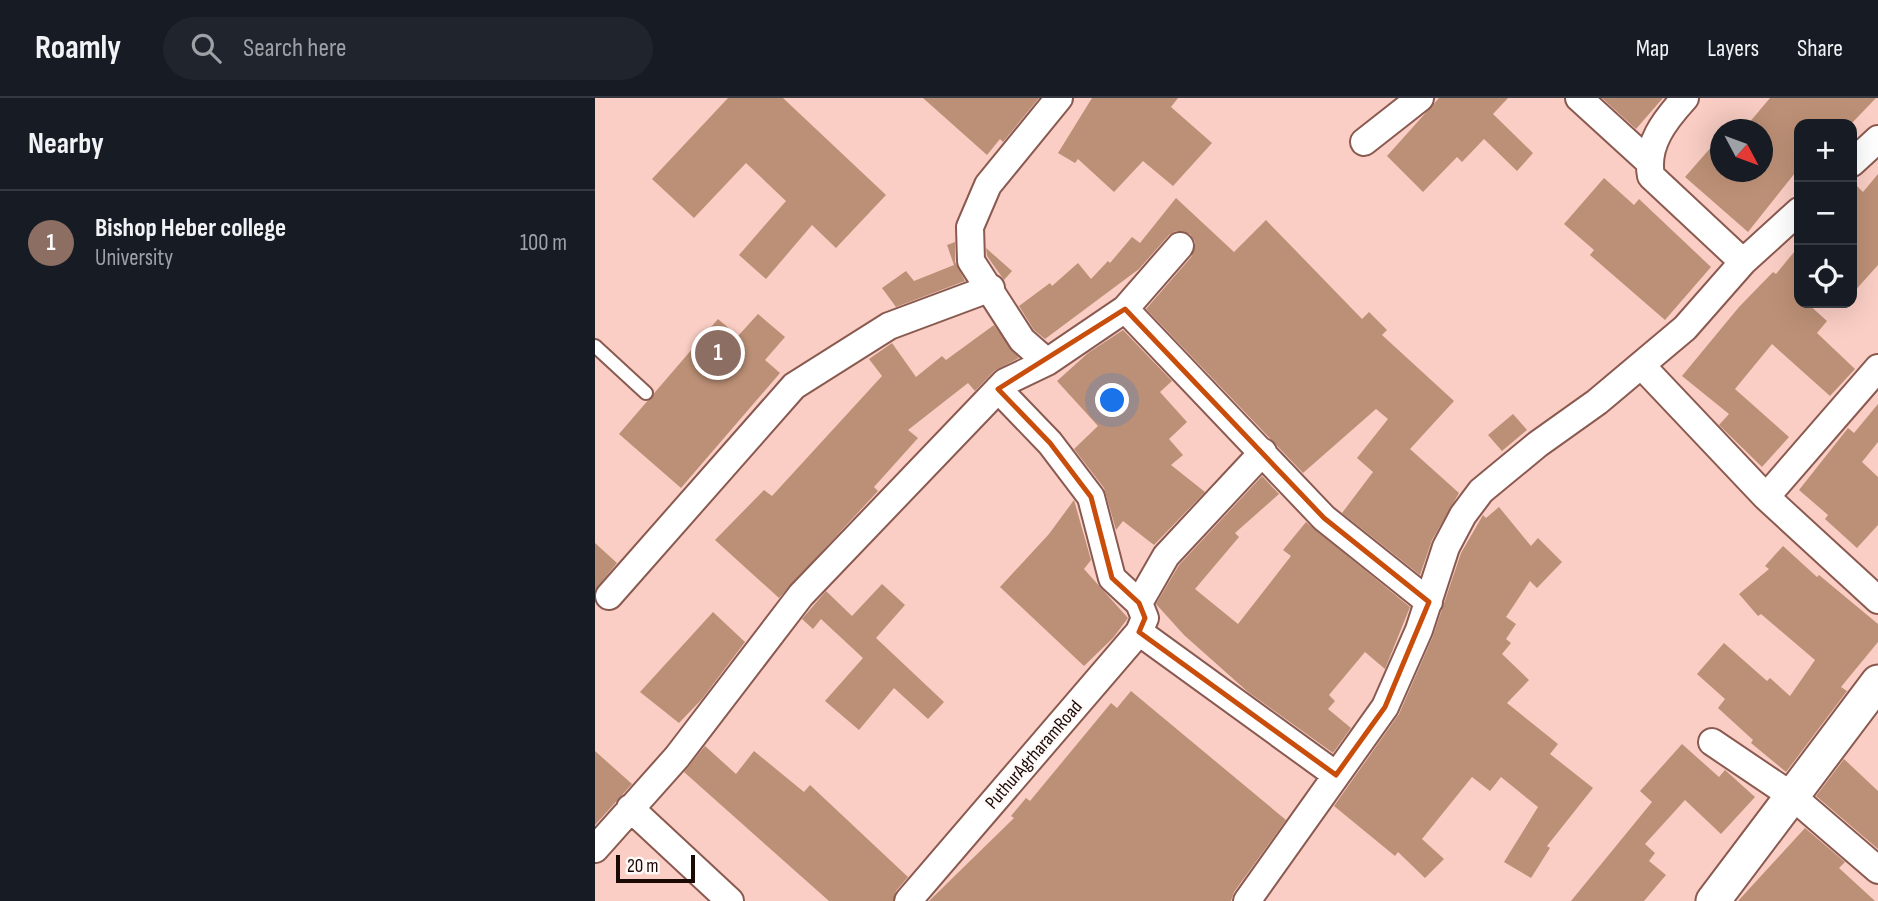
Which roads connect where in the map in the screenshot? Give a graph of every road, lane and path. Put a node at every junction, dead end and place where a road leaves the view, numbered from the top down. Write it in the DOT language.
graph roads {
  1 [pos="1059,98"];
  2 [pos="1420,98"];
  3 [pos="1579,98"];
  4 [pos="1685,98"];
  5 [pos="1878,139"];
  6 [pos="1364,142"];
  7 [pos="1857,158"];
  8 [pos="1648,161"];
  9 [pos="1794,216"];
  10 [pos="1180,246"];
  11 [pos="1743,262"];
  12 [pos="991,288"];
  13 [pos="1125,309"];
  14 [pos="595,346"];
  15 [pos="1047,362"];
  16 [pos="1641,365"];
  17 [pos="1878,368"];
  18 [pos="998,389"];
  19 [pos="646,393"];
  20 [pos="1263,452"];
  21 [pos="1766,497"];
  22 [pos="609,596"];
  23 [pos="1878,600"];
  24 [pos="1429,602"];
  25 [pos="1139,603"];
  26 [pos="1139,632"];
  27 [pos="1878,682"];
  28 [pos="1711,743"];
  29 [pos="1336,775"];
  30 [pos="1792,796"];
  31 [pos="630,808"];
  32 [pos="595,849"];
  33 [pos="1878,870"];
  34 [pos="730,901"];
  35 [pos="908,901"];
  36 [pos="1247,901"];
  37 [pos="1713,901"];
  1 -- 12 [label="street"];
  2 -- 6 [label="street"];
  3 -- 8 [label="street"];
  4 -- 8 [label="street"];
  5 -- 7 [label="street"];
  8 -- 11 [label="street"];
  9 -- 11 [label="street"];
  10 -- 13 [label="street"];
  11 -- 16 [label="street"];
  12 -- 15 [label="street"];
  12 -- 22 [label="street"];
  13 -- 15 [label="street"];
  13 -- 20 [label="street"];
  14 -- 19 [label="lane"];
  15 -- 18 [label="street"];
  16 -- 21 [label="street"];
  16 -- 24 [label="street"];
  17 -- 21 [label="street"];
  18 -- 25 [label="street"];
  18 -- 31 [label="street"];
  20 -- 24 [label="street"];
  20 -- 25 [label="street"];
  21 -- 23 [label="street"];
  24 -- 29 [label="street"];
  25 -- 26 [label="street"];
  26 -- 29 [label="street"];
  26 -- 35 [label="street, PuthurAgrharamRoad"];
  27 -- 30 [label="street"];
  28 -- 30 [label="street"];
  29 -- 36 [label="street"];
  30 -- 33 [label="street"];
  30 -- 37 [label="street"];
  31 -- 32 [label="street"];
  31 -- 34 [label="street"];
}
